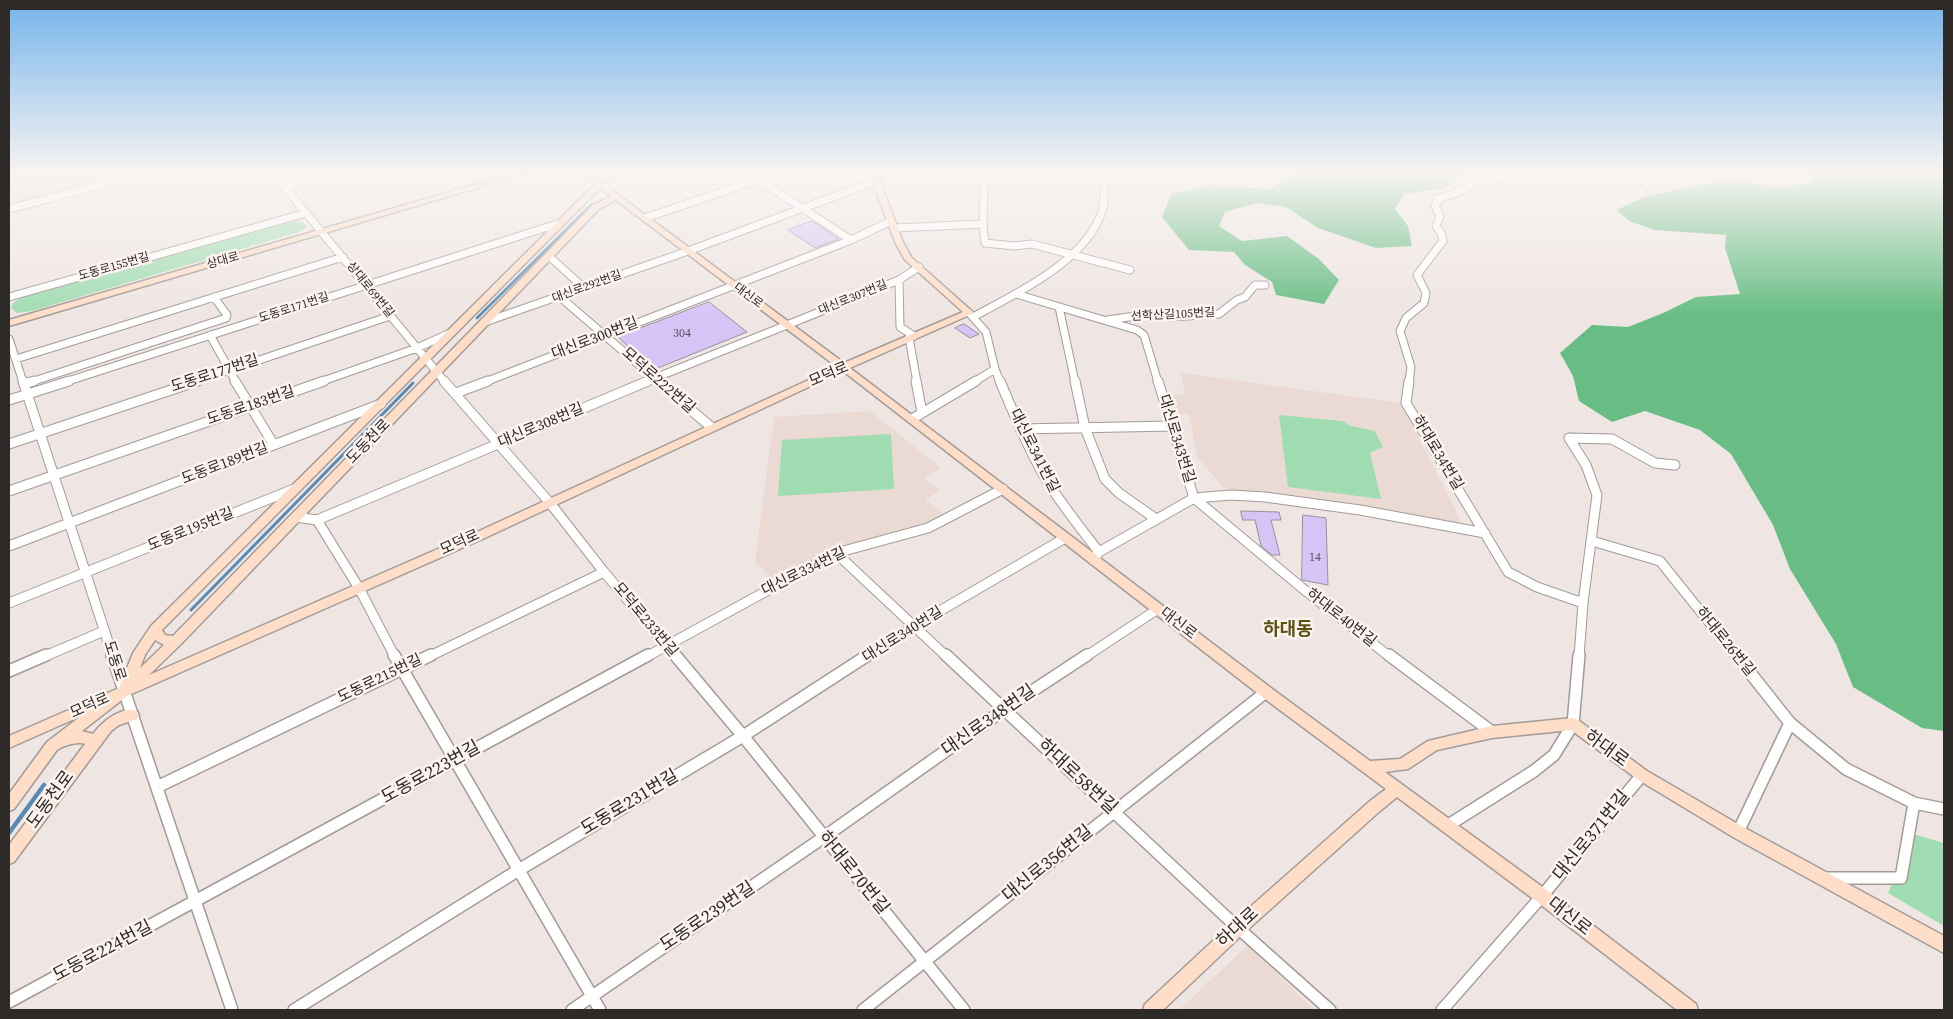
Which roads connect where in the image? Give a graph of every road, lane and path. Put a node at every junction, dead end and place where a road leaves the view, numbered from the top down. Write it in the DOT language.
graph roads {
  1 [pos="279,221"];
  2 [pos="312,221"];
  3 [pos="361,221"];
  4 [pos="562,221"];
  5 [pos="584,221"];
  6 [pos="648,221"];
  7 [pos="771,221"];
  8 [pos="821,221"];
  9 [pos="892,221"];
  10 [pos="983,221"];
  11 [pos="1097,221"];
  12 [pos="1438,221"];
  13 [pos="560,223"];
  14 [pos="893,224"];
  15 [pos="983,224"];
  16 [pos="322,232"];
  17 [pos="851,240"];
  18 [pos="688,251"];
  19 [pos="549,256"];
  20 [pos="1073,256"];
  21 [pos="343,257"];
  22 [pos="919,267"];
  23 [pos="1130,270"];
  24 [pos="899,280"];
  25 [pos="366,285"];
  26 [pos="1265,285"];
  27 [pos="734,286"];
  28 [pos="584,288"];
  29 [pos="1016,294"];
  30 [pos="9,297"];
  31 [pos="214,297"];
  32 [pos="560,297"];
  33 [pos="1059,307"];
  34 [pos="971,315"];
  35 [pos="390,316"];
  36 [pos="1105,320"];
  37 [pos="485,322"];
  38 [pos="9,324"];
  39 [pos="786,325"];
  40 [pos="448,334"];
  41 [pos="210,335"];
  42 [pos="604,335"];
  43 [pos="912,337"];
  44 [pos="9,338"];
  45 [pos="438,347"];
  46 [pos="417,348"];
  47 [pos="457,352"];
  48 [pos="426,359"];
  49 [pos="16,360"];
  50 [pos="845,368"];
  51 [pos="228,369"];
  52 [pos="995,369"];
  53 [pos="437,373"];
  54 [pos="654,378"];
  55 [pos="402,383"];
  56 [pos="424,386"];
  57 [pos="26,389"];
  58 [pos="456,393"];
  59 [pos="9,400"];
  60 [pos="381,404"];
  61 [pos="251,406"];
  62 [pos="917,416"];
  63 [pos="1173,426"];
  64 [pos="711,427"];
  65 [pos="1085,428"];
  66 [pos="1020,429"];
  67 [pos="40,433"];
  68 [pos="9,444"];
  69 [pos="497,444"];
  70 [pos="274,445"];
  71 [pos="1675,465"];
  72 [pos="54,475"];
  73 [pos="296,488"];
  74 [pos="1003,489"];
  75 [pos="9,491"];
  76 [pos="1194,498"];
  77 [pos="550,503"];
  78 [pos="296,517"];
  79 [pos="1156,519"];
  80 [pos="317,520"];
  81 [pos="69,523"];
  82 [pos="1485,533"];
  83 [pos="1065,538"];
  84 [pos="1592,541"];
  85 [pos="9,546"];
  86 [pos="836,552"];
  87 [pos="1096,556"];
  88 [pos="604,572"];
  89 [pos="85,573"];
  90 [pos="359,588"];
  91 [pos="9,603"];
  92 [pos="1583,603"];
  93 [pos="1158,609"];
  94 [pos="914,626"];
  95 [pos="156,629"];
  96 [pos="104,630"];
  97 [pos="177,640"];
  98 [pos="666,644"];
  99 [pos="401,669"];
  100 [pos="9,671"];
  101 [pos="124,691"];
  102 [pos="1266,692"];
  103 [pos="1005,709"];
  104 [pos="132,715"];
  105 [pos="1790,723"];
  106 [pos="1573,724"];
  107 [pos="1492,732"];
  108 [pos="743,736"];
  109 [pos="9,742"];
  110 [pos="93,742"];
  111 [pos="52,746"];
  112 [pos="455,760"];
  113 [pos="1370,767"];
  114 [pos="1642,775"];
  115 [pos="156,788"];
  116 [pos="1396,790"];
  117 [pos="1914,803"];
  118 [pos="9,805"];
  119 [pos="1944,809"];
  120 [pos="1114,811"];
  121 [pos="1447,826"];
  122 [pos="1738,832"];
  123 [pos="824,837"];
  124 [pos="9,857"];
  125 [pos="517,871"];
  126 [pos="1822,878"];
  127 [pos="1542,896"];
  128 [pos="196,902"];
  129 [pos="1238,928"];
  130 [pos="1944,945"];
  131 [pos="925,962"];
  132 [pos="592,996"];
  133 [pos="9,1002"];
  134 [pos="232,1010"];
  135 [pos="294,1010"];
  136 [pos="572,1010"];
  137 [pos="600,1010"];
  138 [pos="863,1010"];
  139 [pos="964,1010"];
  140 [pos="1151,1010"];
  141 [pos="1330,1010"];
  142 [pos="1442,1010"];
  143 [pos="1690,1010"];
  1 -- 30 [label="street, 도동로155번길"];
  2 -- 16 [label="street, 상대로69번길"];
  3 -- 16 [label="street, 상대로"];
  4 -- 13 [label="street, 도동천로"];
  5 -- 19 [label="street, 도동천로"];
  6 -- 18 [label="street, 대신로"];
  7 -- 18 [label="street, 대신로292번길"];
  8 -- 17 [label="street"];
  9 -- 14 [label="street"];
  10 -- 15 [label="street"];
  11 -- 20 [label="street"];
  12 -- 82 [label="street, 하대로34번길"];
  13 -- 25 [label="street, 도동로171번길"];
  13 -- 45 [label="street, 도동천로"];
  14 -- 15 [label="street"];
  14 -- 17 [label="street, 대신로300번길"];
  14 -- 22 [label="street"];
  15 -- 20 [label="street"];
  16 -- 21 [label="street, 상대로69번길"];
  16 -- 38 [label="street, 상대로"];
  17 -- 27 [label="street, 대신로300번길"];
  18 -- 27 [label="street, 대신로"];
  18 -- 28 [label="street, 대신로292번길"];
  19 -- 28 [label="street"];
  19 -- 37 [label="street, 도동천로"];
  20 -- 23 [label="street"];
  20 -- 29 [label="street"];
  21 -- 25 [label="street, 상대로69번길"];
  21 -- 31 [label="street"];
  22 -- 24 [label="street, 대신로307번길"];
  22 -- 34 [label="street"];
  24 -- 39 [label="street, 대신로307번길"];
  24 -- 43 [label="street"];
  25 -- 35 [label="street, 상대로69번길"];
  25 -- 41 [label="street, 도동로171번길"];
  26 -- 36 [label="street, 선학산길105번길"];
  27 -- 39 [label="street, 대신로"];
  27 -- 42 [label="street, 대신로300번길"];
  28 -- 32 [label="street, 대신로292번길"];
  29 -- 33 [label="street, 선학산길105번길"];
  29 -- 34 [label="street"];
  31 -- 49 [label="street"];
  31 -- 57 [label="street"];
  32 -- 37 [label="street, 대신로292번길"];
  32 -- 42 [label="street, 모덕로222번길"];
  33 -- 36 [label="street, 선학산길105번길"];
  33 -- 65 [label="street"];
  34 -- 43 [label="street, 모덕로"];
  34 -- 52 [label="street, 대신로341번길"];
  35 -- 46 [label="street, 상대로69번길"];
  35 -- 51 [label="street, 도동로177번길"];
  36 -- 63 [label="street, 대신로343번길"];
  37 -- 47 [label="street, 도동천로"];
  39 -- 50 [label="street, 대신로"];
  39 -- 54 [label="street, 대신로308번길"];
  40 -- 46 [label="street, 도동로183번길"];
  41 -- 51 [label="street"];
  41 -- 57 [label="street, 도동로171번길"];
  42 -- 54 [label="street, 모덕로222번길"];
  42 -- 58 [label="street, 대신로300번길"];
  43 -- 50 [label="street, 모덕로"];
  43 -- 62 [label="street"];
  44 -- 49 [label="street, 도동로"];
  45 -- 47 [label="street"];
  45 -- 48 [label="street, 도동천로"];
  46 -- 48 [label="street, 상대로69번길"];
  46 -- 61 [label="street, 도동로183번길"];
  47 -- 53 [label="street, 도동천로"];
  48 -- 53 [label="street, 상대로69번길"];
  48 -- 55 [label="street, 도동천로"];
  49 -- 57 [label="street, 도동로"];
  50 -- 62 [label="street, 대신로"];
  50 -- 64 [label="street, 모덕로"];
  51 -- 61 [label="street"];
  51 -- 67 [label="street, 도동로177번길"];
  52 -- 62 [label="street"];
  52 -- 66 [label="street, 대신로341번길"];
  53 -- 56 [label="street, 도동천로"];
  53 -- 58 [label="street, 상대로69번길"];
  54 -- 64 [label="street, 모덕로222번길"];
  54 -- 69 [label="street, 대신로308번길"];
  55 -- 56 [label="street"];
  55 -- 60 [label="street, 도동천로"];
  56 -- 78 [label="street, 도동천로"];
  57 -- 59 [label="street"];
  57 -- 67 [label="street, 도동로"];
  58 -- 69 [label="street, 상대로69번길"];
  60 -- 70 [label="street, 도동로189번길"];
  60 -- 73 [label="street, 도동천로"];
  61 -- 70 [label="street"];
  61 -- 72 [label="street, 도동로183번길"];
  62 -- 74 [label="street, 대신로"];
  63 -- 65 [label="street"];
  63 -- 76 [label="street, 대신로343번길"];
  64 -- 77 [label="street, 모덕로"];
  65 -- 66 [label="street"];
  65 -- 79 [label="street"];
  66 -- 87 [label="street, 대신로341번길"];
  67 -- 68 [label="street, 도동로177번길"];
  67 -- 72 [label="street, 도동로"];
  69 -- 77 [label="street, 모덕로233번길"];
  69 -- 80 [label="street, 대신로308번길"];
  70 -- 81 [label="street, 도동로189번길"];
  71 -- 84 [label="street"];
  72 -- 75 [label="street, 도동로183번길"];
  72 -- 81 [label="street, 도동로"];
  73 -- 89 [label="street, 도동로195번길"];
  73 -- 95 [label="street, 도동천로"];
  74 -- 83 [label="street, 대신로"];
  74 -- 86 [label="street, 대신로334번길"];
  76 -- 79 [label="street, 대신로343번길"];
  76 -- 82 [label="street"];
  76 -- 107 [label="street, 하대로40번길"];
  77 -- 88 [label="street, 모덕로233번길"];
  77 -- 90 [label="street, 모덕로"];
  78 -- 80 [label="street"];
  78 -- 97 [label="street, 도동천로"];
  79 -- 87 [label="street, 대신로343번길"];
  80 -- 90 [label="street"];
  81 -- 85 [label="street, 도동로189번길"];
  81 -- 89 [label="street, 도동로"];
  82 -- 92 [label="street, 하대로34번길"];
  83 -- 87 [label="street, 대신로"];
  83 -- 94 [label="street, 대신로340번길"];
  84 -- 92 [label="street"];
  84 -- 105 [label="street, 하대로26번길"];
  86 -- 94 [label="street, 하대로58번길"];
  86 -- 98 [label="street, 대신로334번길"];
  87 -- 93 [label="street, 대신로"];
  88 -- 98 [label="street, 모덕로233번길"];
  88 -- 99 [label="street, 도동로215번길"];
  89 -- 91 [label="street, 도동로195번길"];
  89 -- 96 [label="street, 도동로"];
  90 -- 99 [label="street"];
  90 -- 101 [label="street, 모덕로"];
  92 -- 106 [label="street"];
  93 -- 102 [label="street, 대신로"];
  93 -- 103 [label="street, 대신로348번길"];
  94 -- 103 [label="street, 하대로58번길"];
  94 -- 108 [label="street, 대신로340번길"];
  95 -- 97 [label="street"];
  95 -- 101 [label="street, 도동천로"];
  96 -- 100 [label="street"];
  96 -- 101 [label="street, 도동로"];
  97 -- 101 [label="street, 도동천로"];
  98 -- 108 [label="street, 모덕로233번길"];
  98 -- 112 [label="street, 도동로223번길"];
  99 -- 112 [label="street"];
  99 -- 115 [label="street, 도동로215번길"];
  101 -- 104 [label="street, 도동로"];
  101 -- 109 [label="street, 모덕로"];
  101 -- 111 [label="street, 도동천로"];
  102 -- 113 [label="street, 대신로"];
  102 -- 120 [label="street, 대신로356번길"];
  103 -- 120 [label="street, 하대로58번길"];
  103 -- 123 [label="street, 대신로348번길"];
  104 -- 110 [label="street, 도동천로"];
  104 -- 115 [label="street, 도동로"];
  105 -- 117 [label="street, 하대로26번길"];
  105 -- 122 [label="street"];
  106 -- 107 [label="street, 하대로"];
  106 -- 114 [label="street, 하대로"];
  106 -- 121 [label="street"];
  107 -- 113 [label="street, 하대로"];
  108 -- 123 [label="street, 하대로70번길"];
  108 -- 125 [label="street, 도동로231번길"];
  110 -- 111 [label="street"];
  110 -- 124 [label="street, 도동천로"];
  111 -- 118 [label="street, 도동천로"];
  112 -- 125 [label="street"];
  112 -- 128 [label="street, 도동로223번길"];
  113 -- 116 [label="street, 대신로"];
  114 -- 122 [label="street, 하대로"];
  114 -- 127 [label="street, 대신로371번길"];
  115 -- 128 [label="street, 도동로"];
  116 -- 121 [label="street, 대신로"];
  116 -- 129 [label="street, 하대로"];
  117 -- 119 [label="street, 하대로26번길"];
  117 -- 126 [label="street, 하대로"];
  120 -- 129 [label="street, 하대로58번길"];
  120 -- 131 [label="street, 대신로356번길"];
  121 -- 127 [label="street, 대신로"];
  122 -- 126 [label="street, 하대로"];
  123 -- 131 [label="street, 하대로70번길"];
  123 -- 132 [label="street, 도동로239번길"];
  125 -- 132 [label="street"];
  125 -- 135 [label="street, 도동로231번길"];
  126 -- 130 [label="street, 하대로"];
  127 -- 142 [label="street"];
  127 -- 143 [label="street, 대신로"];
  128 -- 133 [label="street, 도동로224번길"];
  128 -- 134 [label="street, 도동로"];
  129 -- 140 [label="street, 하대로"];
  129 -- 141 [label="street, 하대로58번길"];
  131 -- 138 [label="street, 대신로356번길"];
  131 -- 139 [label="street, 하대로70번길"];
  132 -- 136 [label="street, 도동로239번길"];
  132 -- 137 [label="street"];
}
